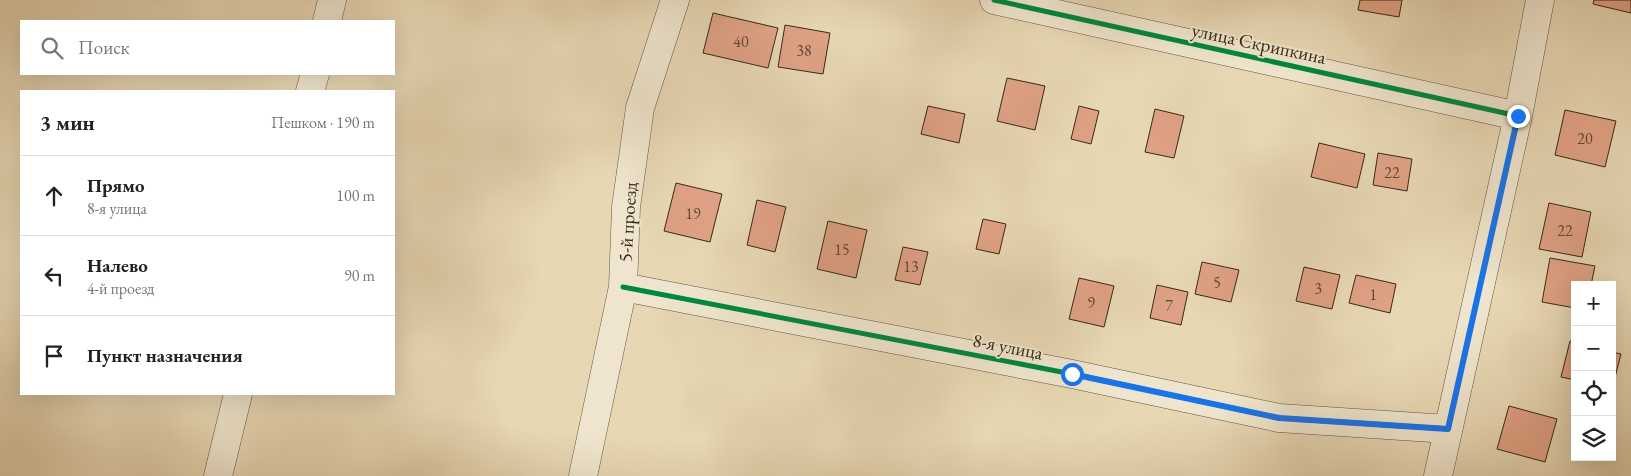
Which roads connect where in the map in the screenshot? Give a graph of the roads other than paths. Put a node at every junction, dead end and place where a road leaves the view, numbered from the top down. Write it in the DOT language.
graph roads {
  1 [pos="332,0"];
  2 [pos="675,0"];
  3 [pos="994,0"];
  4 [pos="1540,0"];
  5 [pos="327,20"];
  6 [pos="315,75"];
  7 [pos="310,90"];
  8 [pos="1518,116"];
  9 [pos="623,287"];
  10 [pos="238,395"];
  11 [pos="1448,429"];
  12 [pos="218,476"];
  13 [pos="582,476"];
  14 [pos="1438,476"];
  1 -- 5 [label="street"];
  2 -- 9 [label="street, 5-й проезд"];
  3 -- 8 [label="street, улица Скрипкина"];
  4 -- 8 [label="street"];
  6 -- 7 [label="street"];
  8 -- 11 [label="street"];
  9 -- 11 [label="street, 8-я улица"];
  9 -- 13 [label="street, 5-й проезд"];
  10 -- 12 [label="street"];
  11 -- 14 [label="street"];
}
